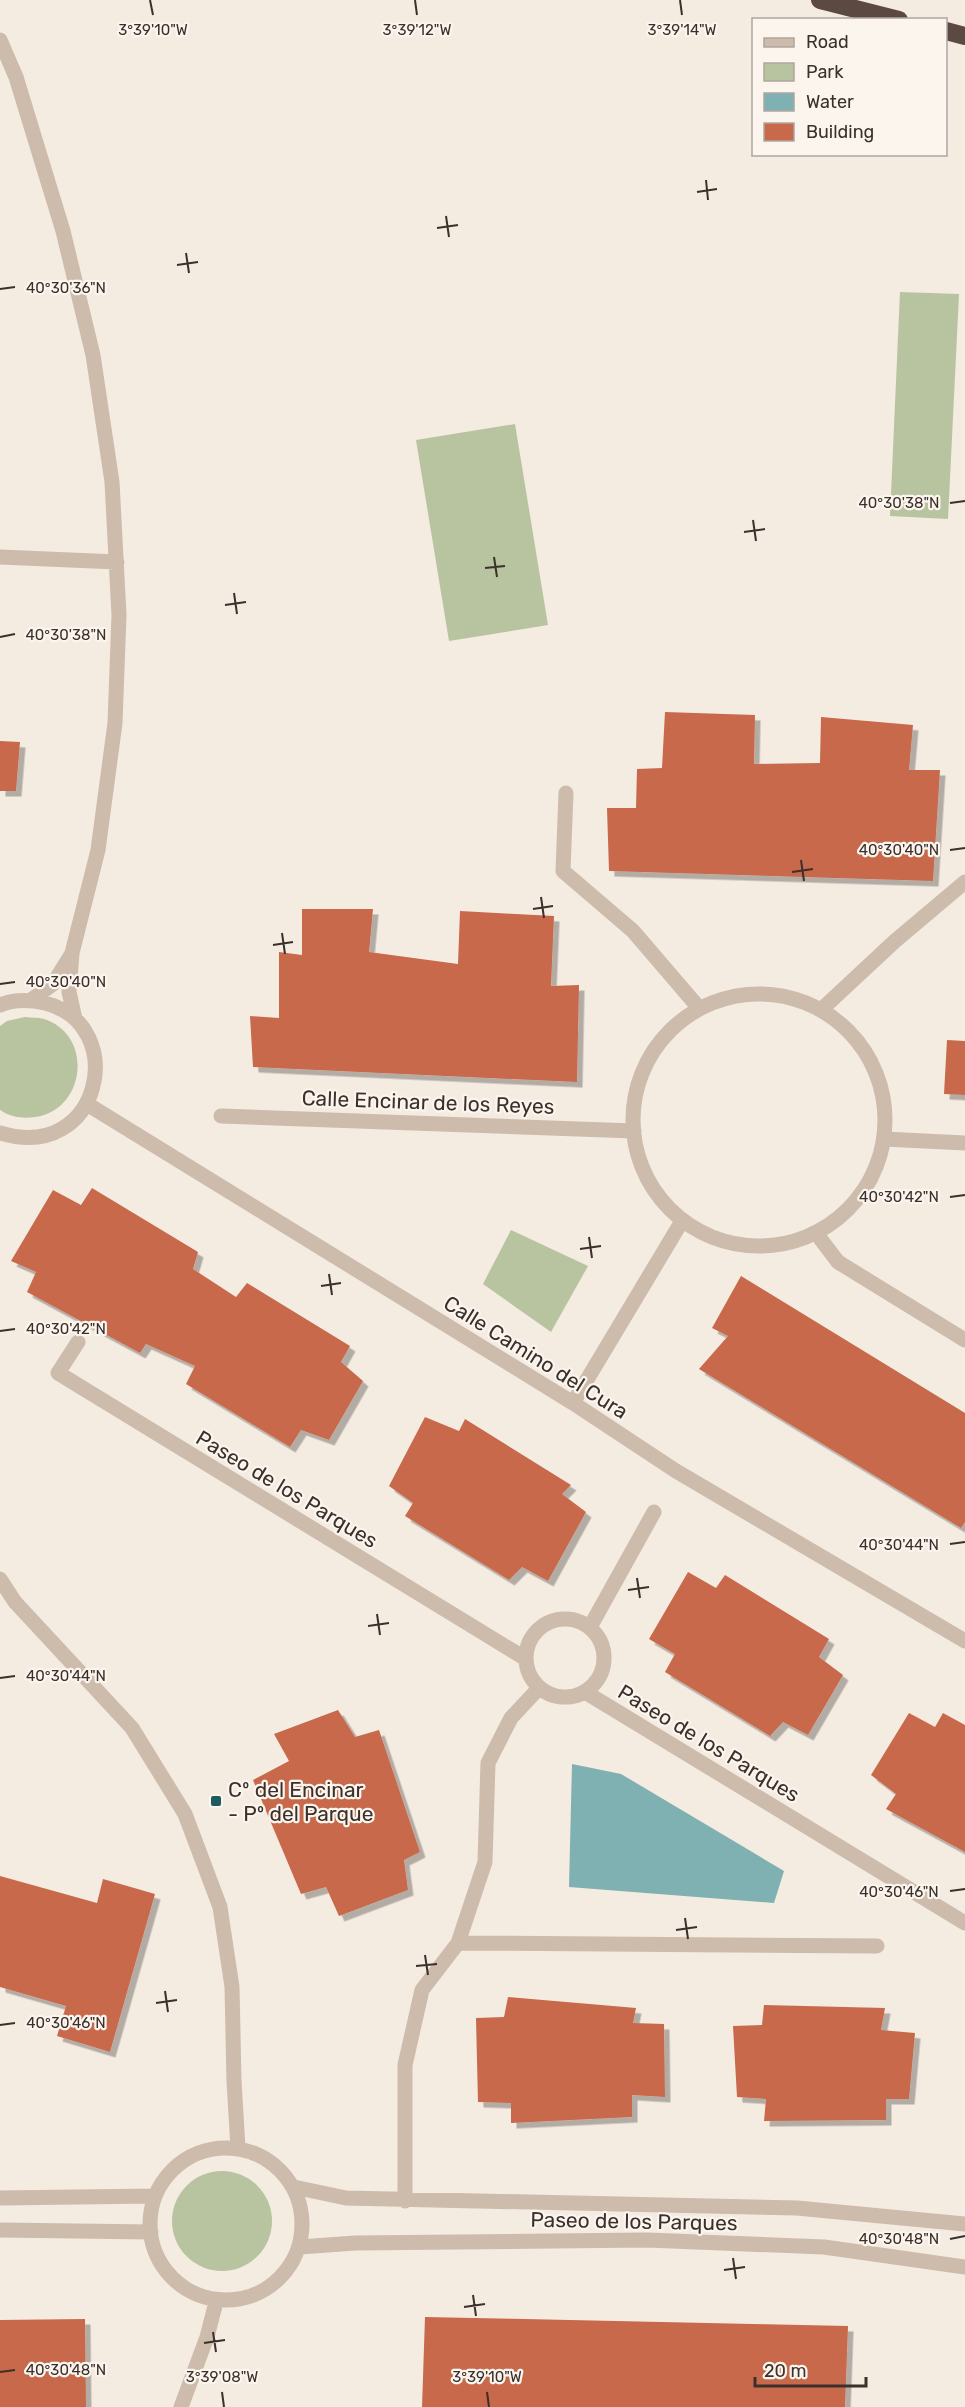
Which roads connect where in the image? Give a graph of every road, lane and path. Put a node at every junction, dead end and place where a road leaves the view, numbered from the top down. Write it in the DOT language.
graph roads {
  1 [pos="820,0"];
  2 [pos="891,18"];
  3 [pos="947,32"];
  4 [pos="965,36"];
  5 [pos="0,40"];
  6 [pos="0,557"];
  7 [pos="117,562"];
  8 [pos="566,794"];
  9 [pos="965,882"];
  10 [pos="72,953"];
  11 [pos="31,1000"];
  12 [pos="0,1005"];
  13 [pos="699,1008"];
  14 [pos="822,1009"];
  15 [pos="75,1019"];
  16 [pos="87,1104"];
  17 [pos="220,1116"];
  18 [pos="634,1131"];
  19 [pos="0,1133"];
  20 [pos="884,1139"];
  21 [pos="965,1143"];
  22 [pos="682,1221"];
  23 [pos="816,1233"];
  24 [pos="965,1340"];
  25 [pos="78,1342"];
  26 [pos="573,1403"];
  27 [pos="654,1512"];
  28 [pos="0,1579"];
  29 [pos="590,1627"];
  30 [pos="965,1641"];
  31 [pos="526,1659"];
  32 [pos="539,1688"];
  33 [pos="585,1692"];
  34 [pos="965,1923"];
  35 [pos="458,1943"];
  36 [pos="877,1946"];
  37 [pos="238,2148"];
  38 [pos="294,2187"];
  39 [pos="154,2196"];
  40 [pos="0,2198"];
  41 [pos="405,2201"];
  42 [pos="965,2224"];
  43 [pos="0,2230"];
  44 [pos="151,2232"];
  45 [pos="300,2247"];
  46 [pos="965,2267"];
  47 [pos="216,2302"];
  48 [pos="181,2407"];
  1 -- 2 [label="highway"];
  3 -- 4 [label="highway"];
  5 -- 7 [label="street"];
  6 -- 7 [label="street"];
  7 -- 10 [label="street"];
  8 -- 13 [label="street"];
  9 -- 14 [label="street"];
  10 -- 11 [label="street"];
  10 -- 15 [label="street"];
  11 -- 12 [label="street"];
  11 -- 15 [label="street"];
  13 -- 14 [label="street"];
  13 -- 18 [label="street"];
  14 -- 20 [label="street"];
  15 -- 16 [label="street"];
  16 -- 19 [label="street"];
  16 -- 26 [label="street, Calle Camino del Cura"];
  17 -- 18 [label="street, Calle Encinar de los Reyes"];
  18 -- 22 [label="street"];
  20 -- 21 [label="street"];
  20 -- 23 [label="street"];
  22 -- 23 [label="street"];
  22 -- 26 [label="street"];
  23 -- 24 [label="street"];
  25 -- 31 [label="street, Paseo de los Parques"];
  26 -- 30 [label="street, Calle Camino del Cura"];
  27 -- 29 [label="street"];
  28 -- 37 [label="street"];
  29 -- 31 [label="street"];
  29 -- 33 [label="street"];
  31 -- 32 [label="street"];
  32 -- 33 [label="street"];
  32 -- 35 [label="street"];
  33 -- 34 [label="street, Paseo de los Parques"];
  35 -- 36 [label="street"];
  35 -- 41 [label="street"];
  37 -- 38 [label="street"];
  37 -- 39 [label="street"];
  38 -- 41 [label="street, Paseo de los Parques"];
  38 -- 45 [label="street"];
  39 -- 40 [label="street"];
  39 -- 44 [label="street"];
  41 -- 42 [label="street, Paseo de los Parques"];
  43 -- 44 [label="street"];
  44 -- 47 [label="street"];
  45 -- 46 [label="street, Paseo de los Parques"];
  45 -- 47 [label="street"];
  47 -- 48 [label="street"];
}
